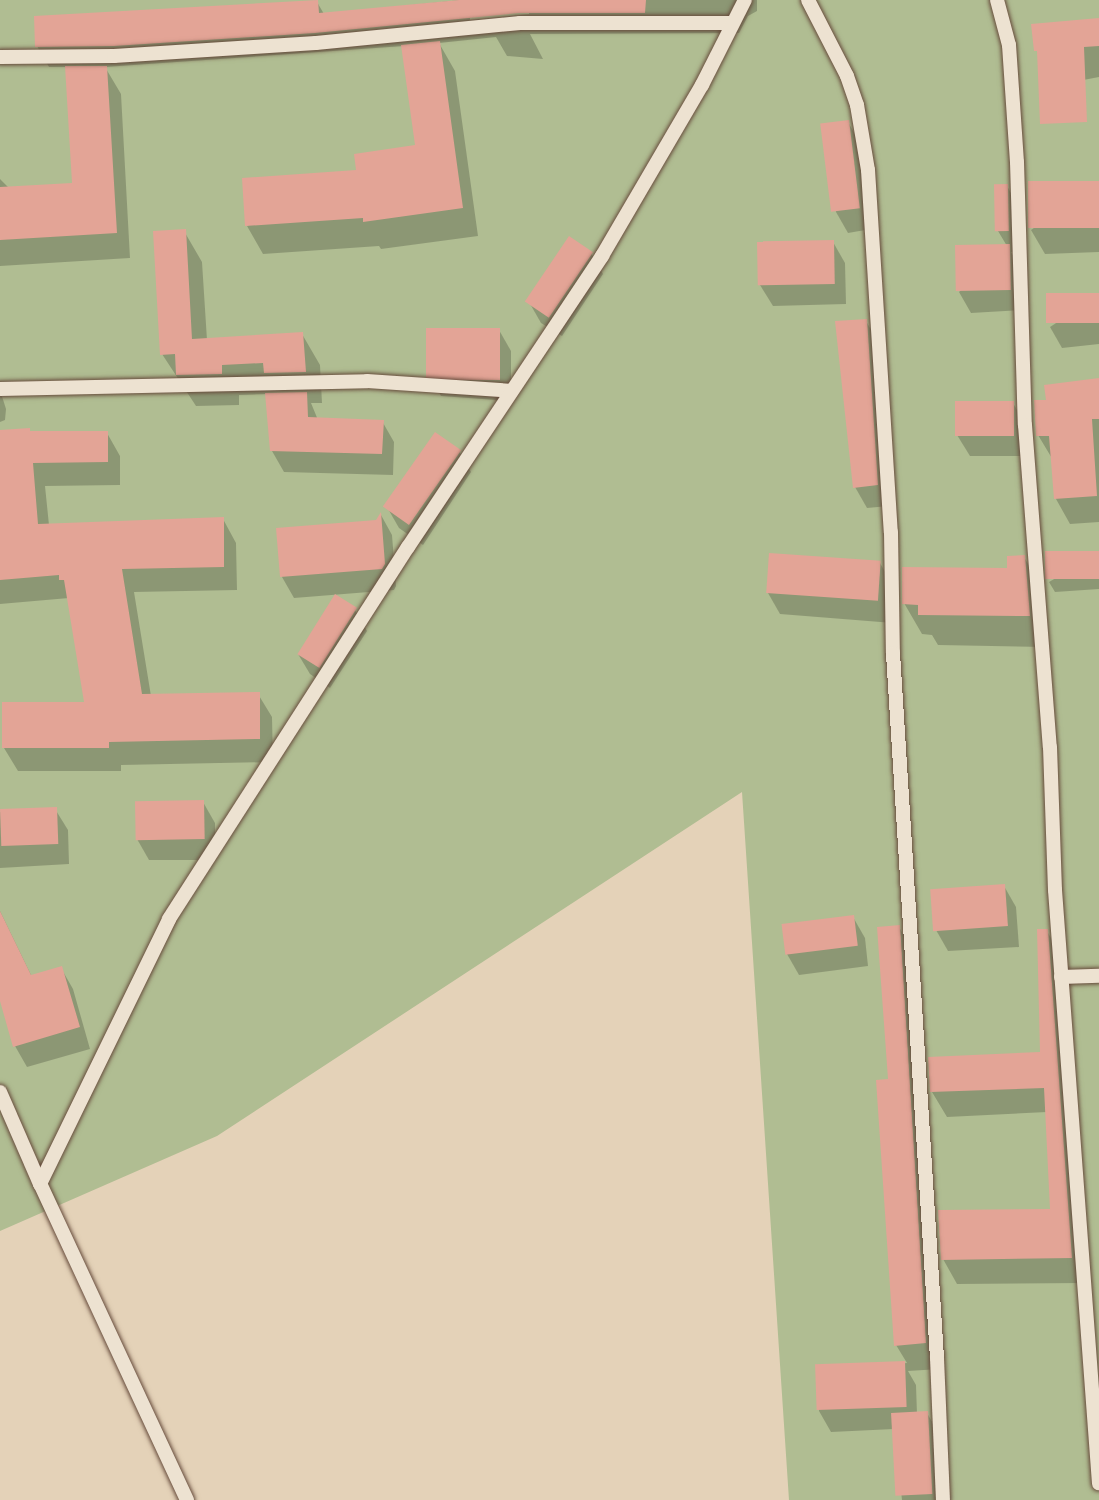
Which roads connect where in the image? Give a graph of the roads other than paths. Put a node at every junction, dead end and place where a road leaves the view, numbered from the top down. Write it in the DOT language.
graph roads {
  1 [pos="745,0"];
  2 [pos="808,0"];
  3 [pos="997,0"];
  4 [pos="730,23"];
  5 [pos="0,57"];
  6 [pos="0,389"];
  7 [pos="512,391"];
  8 [pos="1099,976"];
  9 [pos="1061,977"];
  10 [pos="0,1092"];
  11 [pos="40,1184"];
  12 [pos="1099,1483"];
  13 [pos="187,1500"];
  14 [pos="943,1500"];
  1 -- 4 [label="lane"];
  2 -- 14 [label="lane"];
  3 -- 9 [label="lane"];
  4 -- 5 [label="lane"];
  4 -- 7 [label="lane"];
  6 -- 7 [label="lane"];
  7 -- 11 [label="lane"];
  8 -- 9 [label="lane"];
  9 -- 12 [label="lane"];
  10 -- 11 [label="lane"];
  11 -- 13 [label="lane"];
}
